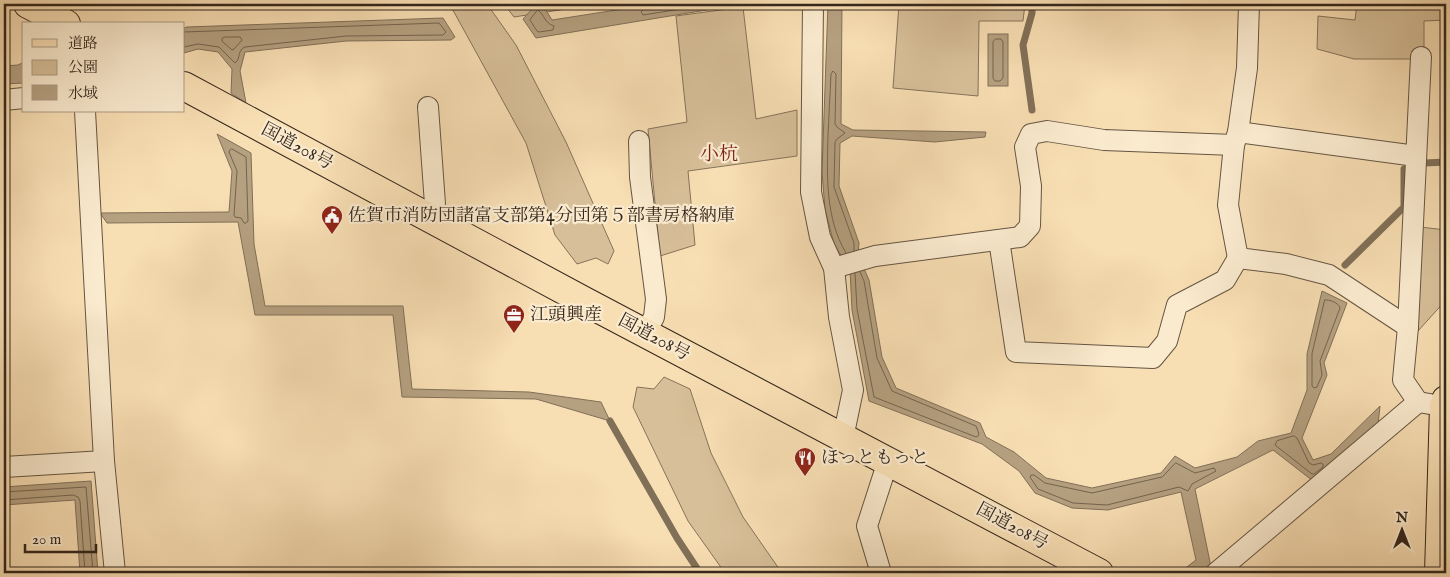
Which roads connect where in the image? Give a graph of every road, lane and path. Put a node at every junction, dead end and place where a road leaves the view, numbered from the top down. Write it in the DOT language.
graph roads {
  1 [pos="28,4"];
  2 [pos="813,4"];
  3 [pos="1248,4"];
  4 [pos="62,22"];
  5 [pos="1421,57"];
  6 [pos="185,87"];
  7 [pos="22,98"];
  8 [pos="4,100"];
  9 [pos="428,107"];
  10 [pos="85,112"];
  11 [pos="1236,138"];
  12 [pos="639,141"];
  13 [pos="1416,156"];
  14 [pos="429,218"];
  15 [pos="999,240"];
  16 [pos="1238,258"];
  17 [pos="834,268"];
  18 [pos="1408,327"];
  19 [pos="645,333"];
  20 [pos="1418,402"];
  21 [pos="1445,403"];
  22 [pos="843,438"];
  23 [pos="104,461"];
  24 [pos="888,461"];
  25 [pos="4,467"];
  26 [pos="1444,512"];
  27 [pos="116,573"];
  28 [pos="881,573"];
  29 [pos="1099,573"];
  30 [pos="1216,573"];
  31 [pos="1440,573"];
  1 -- 4 [label="main road"];
  2 -- 17 [label="street"];
  3 -- 11 [label="street"];
  5 -- 13 [label="street"];
  6 -- 14 [label="main road, 国道208号"];
  7 -- 8 [label="street"];
  9 -- 14 [label="street"];
  10 -- 23 [label="street"];
  11 -- 13 [label="street"];
  11 -- 15 [label="street"];
  11 -- 16 [label="street"];
  12 -- 19 [label="street"];
  13 -- 18 [label="street"];
  14 -- 19 [label="main road, 国道208号"];
  15 -- 16 [label="street"];
  15 -- 17 [label="street"];
  16 -- 18 [label="street"];
  17 -- 22 [label="street"];
  18 -- 20 [label="street"];
  19 -- 22 [label="main road, 国道208号"];
  20 -- 21 [label="street"];
  20 -- 30 [label="street"];
  21 -- 26 [label="main road"];
  22 -- 24 [label="main road, 国道208号"];
  23 -- 25 [label="street"];
  23 -- 27 [label="street"];
  24 -- 28 [label="street"];
  24 -- 29 [label="main road, 国道208号"];
  26 -- 31 [label="main road"];
}
